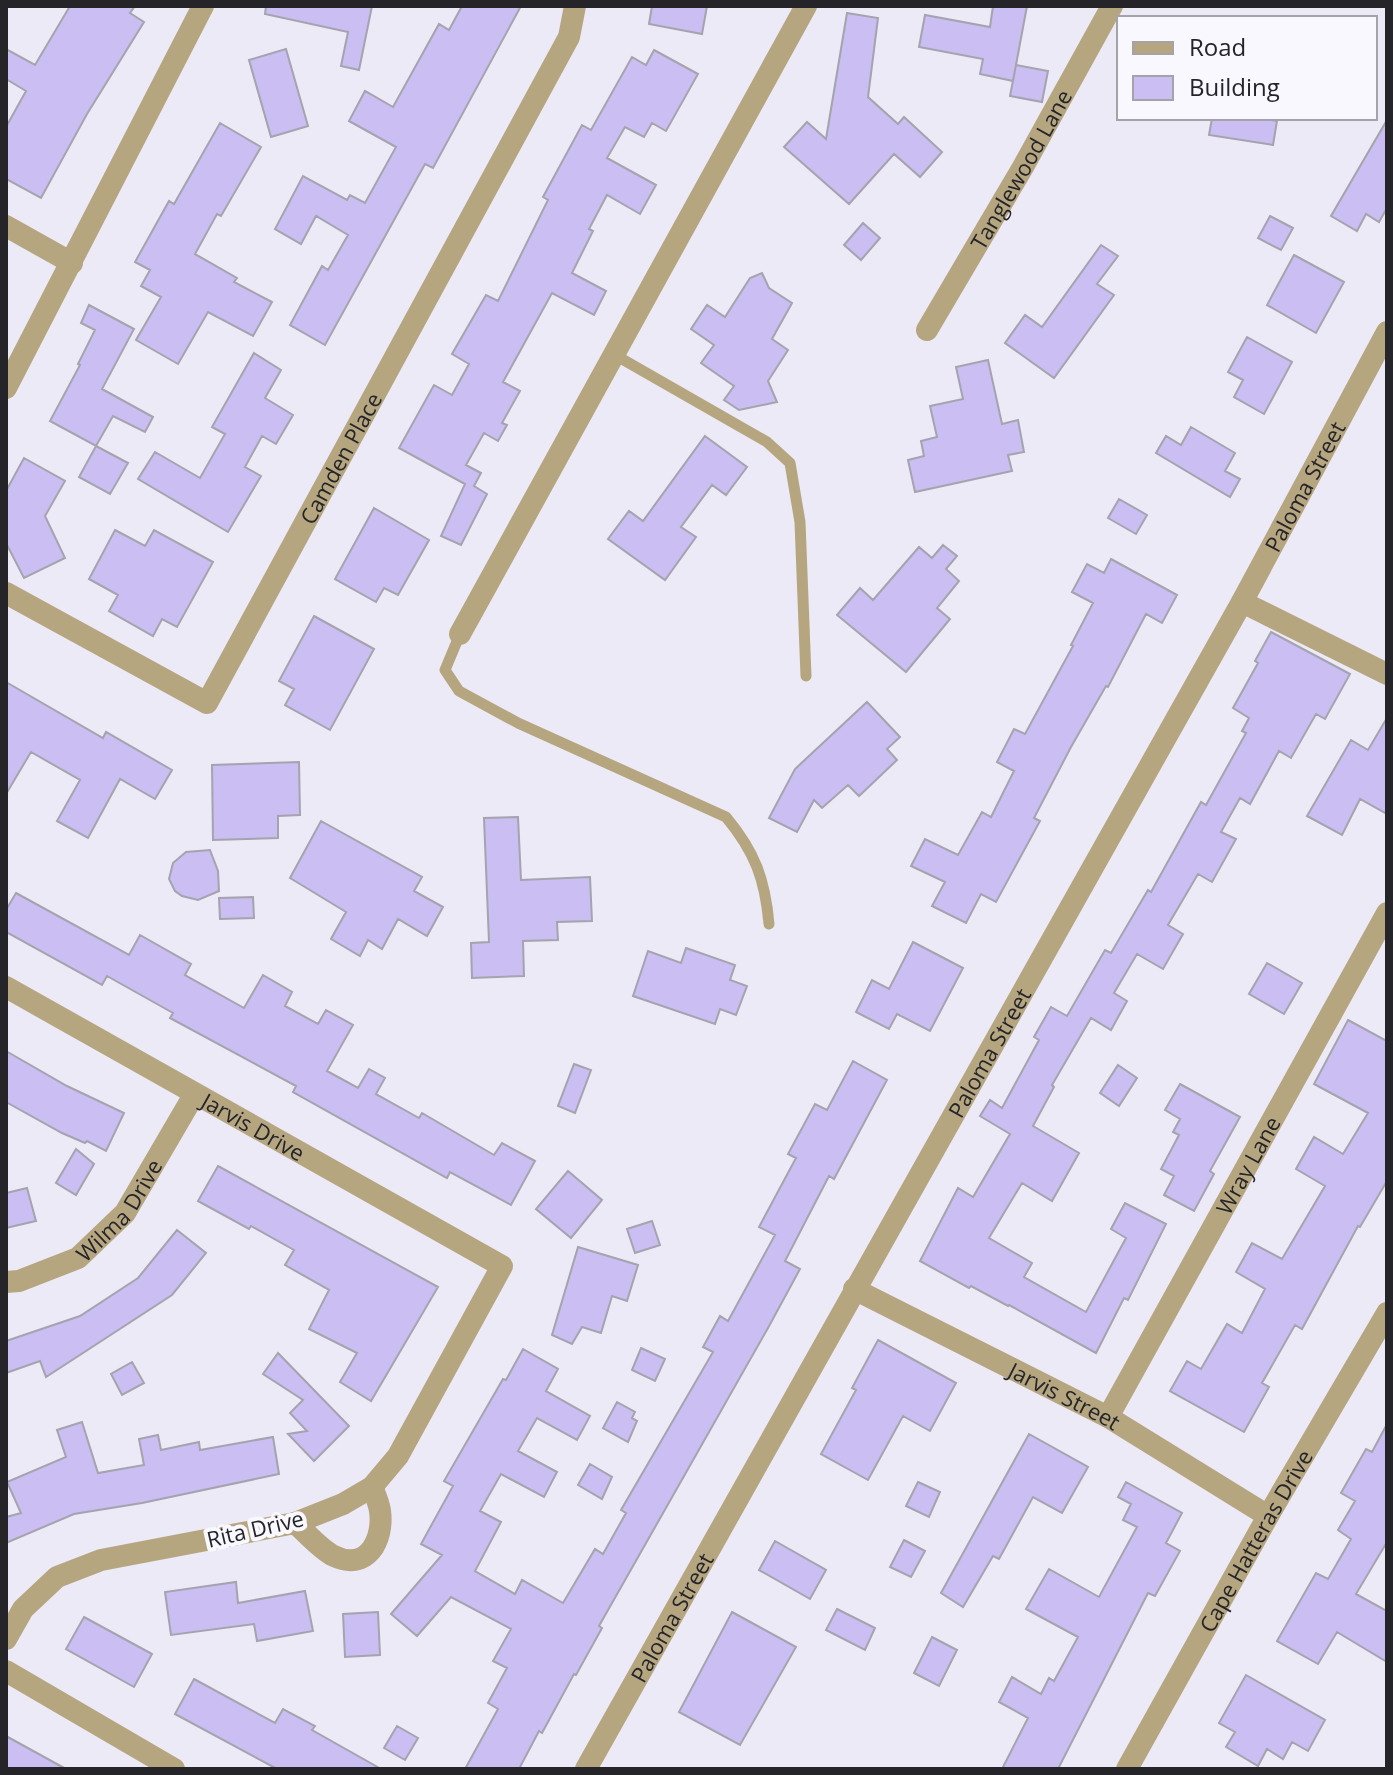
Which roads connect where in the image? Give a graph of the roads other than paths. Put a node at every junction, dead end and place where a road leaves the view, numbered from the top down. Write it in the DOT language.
graph roads {
  1 [pos="203,6"];
  2 [pos="575,6"];
  3 [pos="806,6"];
  4 [pos="1112,6"];
  5 [pos="6,226"];
  6 [pos="72,263"];
  7 [pos="927,330"];
  8 [pos="1387,332"];
  9 [pos="615,355"];
  10 [pos="6,388"];
  11 [pos="6,593"];
  12 [pos="1242,602"];
  13 [pos="460,634"];
  14 [pos="1387,674"];
  15 [pos="806,676"];
  16 [pos="1387,913"];
  17 [pos="769,924"];
  18 [pos="6,987"];
  19 [pos="194,1095"];
  20 [pos="502,1266"];
  21 [pos="6,1282"];
  22 [pos="854,1289"];
  23 [pos="1387,1313"];
  24 [pos="1108,1417"];
  25 [pos="372,1487"];
  26 [pos="1268,1516"];
  27 [pos="295,1523"];
  28 [pos="6,1639"];
  29 [pos="6,1671"];
  30 [pos="174,1769"];
  31 [pos="586,1769"];
  32 [pos="1127,1769"];
  1 -- 6 [label="street"];
  2 -- 11 [label="street, Camden Place"];
  3 -- 9 [label="street"];
  4 -- 7 [label="street, Tanglewood Lane"];
  5 -- 6 [label="street"];
  6 -- 10 [label="street"];
  8 -- 12 [label="street, Paloma Street"];
  9 -- 13 [label="street"];
  9 -- 15 [label="lane"];
  12 -- 14 [label="street"];
  12 -- 22 [label="street, Paloma Street"];
  13 -- 17 [label="lane"];
  16 -- 24 [label="street, Wray Lane"];
  18 -- 19 [label="street, Jarvis Drive"];
  19 -- 20 [label="street, Jarvis Drive"];
  19 -- 21 [label="street, Wilma Drive"];
  20 -- 25 [label="street, Rita Drive"];
  22 -- 24 [label="street, Jarvis Street"];
  22 -- 31 [label="street, Paloma Street"];
  23 -- 26 [label="street, Cape Hatteras Drive"];
  24 -- 26 [label="street, Jarvis Street"];
  25 -- 27 [label="street, Rita Drive"];
  25 -- 27 [label="street"];
  26 -- 32 [label="street, Cape Hatteras Drive"];
  27 -- 28 [label="street, Rita Drive"];
  29 -- 30 [label="street"];
}
